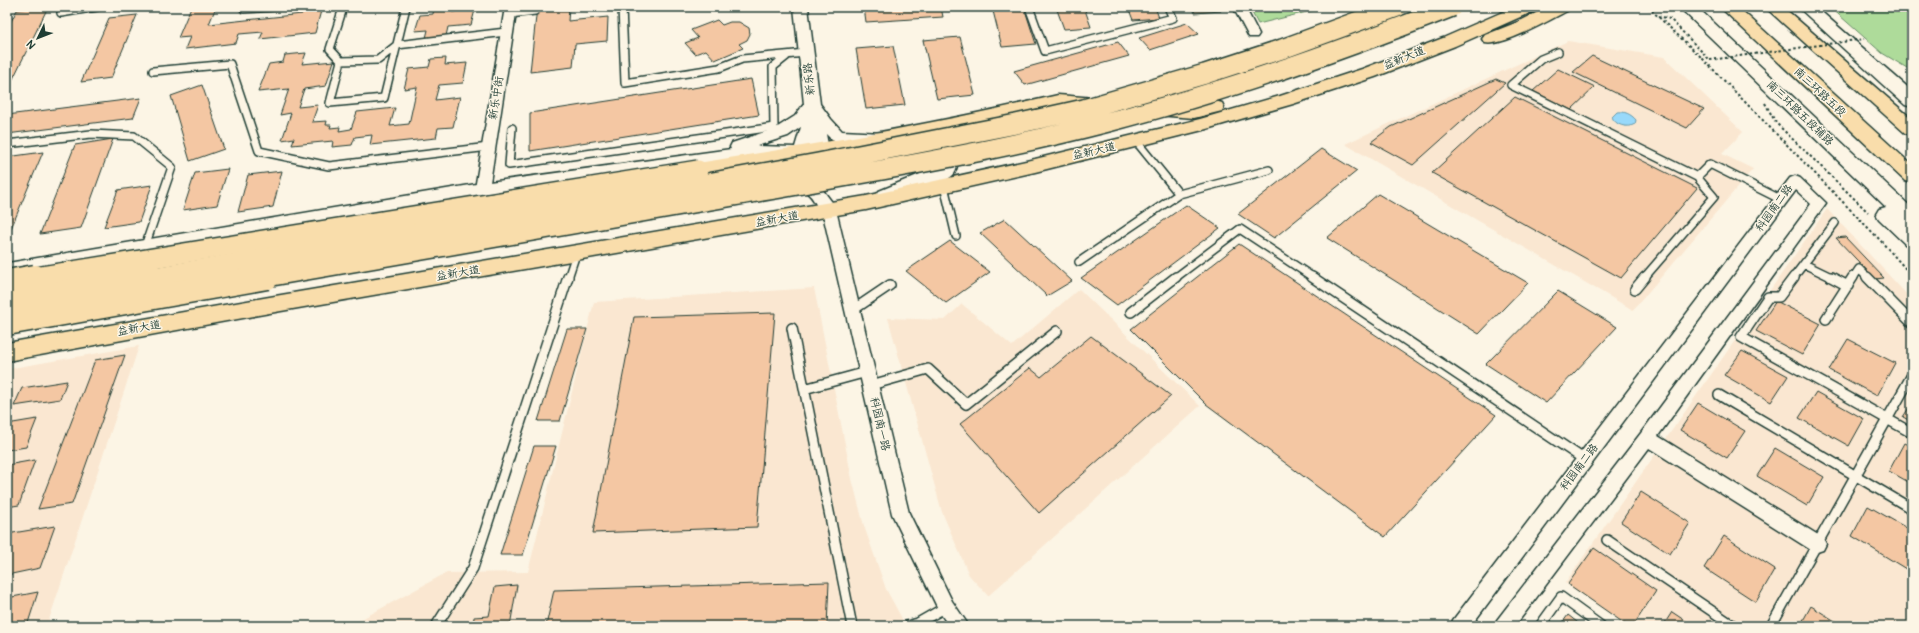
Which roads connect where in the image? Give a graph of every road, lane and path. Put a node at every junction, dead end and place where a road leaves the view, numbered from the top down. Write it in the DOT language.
graph roads {
  1 [pos="64,7"];
  2 [pos="97,7"];
  3 [pos="244,7"];
  4 [pos="275,7"];
  5 [pos="341,7"];
  6 [pos="406,7"];
  7 [pos="622,7"];
  8 [pos="801,7"];
  9 [pos="1029,7"];
  10 [pos="1168,7"];
  11 [pos="1239,7"];
  12 [pos="1397,7"];
  13 [pos="1452,7"];
  14 [pos="1492,7"];
  15 [pos="1528,7"];
  16 [pos="1561,7"];
  17 [pos="1648,7"];
  18 [pos="1686,7"];
  19 [pos="1728,7"];
  20 [pos="1773,7"];
  21 [pos="1806,7"];
  22 [pos="511,10"];
  23 [pos="535,11"];
  24 [pos="1657,16"];
  25 [pos="506,32"];
  26 [pos="1253,34"];
  27 [pos="1864,39"];
  28 [pos="397,45"];
  29 [pos="1558,52"];
  30 [pos="806,53"];
  31 [pos="1723,53"];
  32 [pos="788,55"];
  33 [pos="341,61"];
  34 [pos="1734,64"];
  35 [pos="153,71"];
  36 [pos="1882,75"];
  37 [pos="1764,90"];
  38 [pos="1290,93"];
  39 [pos="1912,94"];
  40 [pos="1912,101"];
  41 [pos="1274,103"];
  42 [pos="812,104"];
  43 [pos="512,128"];
  44 [pos="1912,129"];
  45 [pos="885,137"];
  46 [pos="1136,141"];
  47 [pos="7,144"];
  48 [pos="489,147"];
  49 [pos="840,147"];
  50 [pos="822,150"];
  51 [pos="802,153"];
  52 [pos="713,156"];
  53 [pos="1269,170"];
  54 [pos="1912,176"];
  55 [pos="1697,177"];
  56 [pos="741,185"];
  57 [pos="944,186"];
  58 [pos="482,189"];
  59 [pos="1179,194"];
  60 [pos="1782,200"];
  61 [pos="866,204"];
  62 [pos="829,210"];
  63 [pos="1870,213"];
  64 [pos="1912,220"];
  65 [pos="1835,224"];
  66 [pos="956,236"];
  67 [pos="1912,239"];
  68 [pos="145,246"];
  69 [pos="576,254"];
  70 [pos="1080,262"];
  71 [pos="1804,264"];
  72 [pos="7,270"];
  73 [pos="1912,276"];
  74 [pos="7,282"];
  75 [pos="890,285"];
  76 [pos="1848,286"];
  77 [pos="1635,289"];
  78 [pos="130,291"];
  79 [pos="7,302"];
  80 [pos="853,310"];
  81 [pos="7,312"];
  82 [pos="1131,312"];
  83 [pos="1826,319"];
  84 [pos="7,323"];
  85 [pos="1912,323"];
  86 [pos="792,328"];
  87 [pos="1057,331"];
  88 [pos="7,352"];
  89 [pos="1912,375"];
  90 [pos="869,378"];
  91 [pos="804,389"];
  92 [pos="1719,395"];
  93 [pos="1887,418"];
  94 [pos="1912,433"];
  95 [pos="1647,438"];
  96 [pos="1585,460"];
  97 [pos="1855,476"];
  98 [pos="1912,509"];
  99 [pos="1607,540"];
  100 [pos="1817,544"];
  101 [pos="946,607"];
  102 [pos="436,626"];
  103 [pos="852,626"];
  104 [pos="907,626"];
  105 [pos="960,626"];
  106 [pos="1460,626"];
  107 [pos="1504,626"];
  108 [pos="1540,626"];
  109 [pos="1601,626"];
  110 [pos="1734,626"];
  111 [pos="1770,626"];
  1 -- 2 [label="lane"];
  3 -- 4 [label="lane"];
  5 -- 33 [label="lane"];
  6 -- 28 [label="lane"];
  7 -- 32 [label="lane"];
  8 -- 30 [label="street, 新乐路"];
  9 -- 10 [label="lane"];
  11 -- 26 [label="street"];
  12 -- 79 [label="main road, bridge"];
  13 -- 84 [label="main road, bridge"];
  14 -- 38 [label="main road, 益新大道"];
  15 -- 38 [label="main road, 益新大道"];
  16 -- 41 [label="main road"];
  17 -- 24 [label="path"];
  18 -- 37 [label="main road, 南三环路五段辅路"];
  19 -- 54 [label="main road, 南三环路五段"];
  20 -- 44 [label="main road"];
  21 -- 36 [label="main road"];
  22 -- 23 [label="lane"];
  22 -- 25 [label="street, 新乐中街"];
  24 -- 27 [label="path, bridge"];
  24 -- 73 [label="path"];
  25 -- 28 [label="lane"];
  25 -- 48 [label="street, 新乐中街"];
  28 -- 33 [label="lane"];
  28 -- 33 [label="lane"];
  29 -- 55 [label="lane"];
  30 -- 32 [label="lane"];
  30 -- 42 [label="street, 新乐路"];
  31 -- 34 [label="path"];
  32 -- 43 [label="lane"];
  35 -- 48 [label="lane"];
  36 -- 39 [label="main road"];
  36 -- 40 [label="main road"];
  37 -- 63 [label="path"];
  37 -- 64 [label="main road, 南三环路五段辅路"];
  37 -- 67 [label="main road"];
  38 -- 41 [label="main road, 益新大道"];
  38 -- 45 [label="main road, 益新大道"];
  41 -- 46 [label="main road, 益新大道"];
  42 -- 45 [label="street"];
  42 -- 50 [label="street, 新乐路"];
  42 -- 51 [label="street"];
  42 -- 52 [label="street"];
  45 -- 49 [label="main road, 益新大道"];
  46 -- 57 [label="main road, 益新大道"];
  46 -- 59 [label="lane"];
  47 -- 68 [label="lane"];
  48 -- 58 [label="street, 新乐中街"];
  49 -- 50 [label="main road, 益新大道"];
  49 -- 61 [label="main road"];
  50 -- 51 [label="main road, 益新大道"];
  50 -- 56 [label="street"];
  51 -- 52 [label="street"];
  51 -- 74 [label="main road, 益新大道, bridge"];
  52 -- 58 [label="street"];
  53 -- 59 [label="lane"];
  55 -- 60 [label="lane"];
  55 -- 77 [label="lane"];
  56 -- 62 [label="street"];
  56 -- 78 [label="street"];
  57 -- 61 [label="main road, 益新大道"];
  57 -- 66 [label="lane"];
  58 -- 68 [label="street"];
  59 -- 70 [label="lane"];
  60 -- 95 [label="street, 科园南二路"];
  60 -- 96 [label="street, 科园南二路"];
  61 -- 62 [label="main road, 益新大道"];
  62 -- 69 [label="main road, 益新大道"];
  62 -- 80 [label="street, 科园南一路"];
  65 -- 71 [label="lane"];
  68 -- 72 [label="street"];
  68 -- 78 [label="lane"];
  69 -- 88 [label="main road, 益新大道"];
  69 -- 102 [label="lane"];
  71 -- 76 [label="lane"];
  71 -- 93 [label="lane"];
  75 -- 80 [label="lane"];
  76 -- 83 [label="lane"];
  76 -- 85 [label="lane"];
  78 -- 81 [label="street"];
  80 -- 90 [label="street, 科园南一路"];
  82 -- 96 [label="lane"];
  86 -- 91 [label="lane"];
  87 -- 90 [label="lane"];
  89 -- 93 [label="lane"];
  90 -- 91 [label="lane"];
  90 -- 101 [label="street, 科园南一路"];
  91 -- 103 [label="lane"];
  92 -- 97 [label="lane"];
  93 -- 94 [label="lane"];
  93 -- 97 [label="lane"];
  95 -- 100 [label="street"];
  95 -- 107 [label="street, 科园南二路"];
  96 -- 106 [label="street, 科园南二路"];
  97 -- 98 [label="lane"];
  97 -- 100 [label="lane"];
  99 -- 110 [label="lane"];
  100 -- 111 [label="lane"];
  101 -- 104 [label="lane"];
  101 -- 105 [label="street, 科园南一路"];
  108 -- 109 [label="lane"];
}
